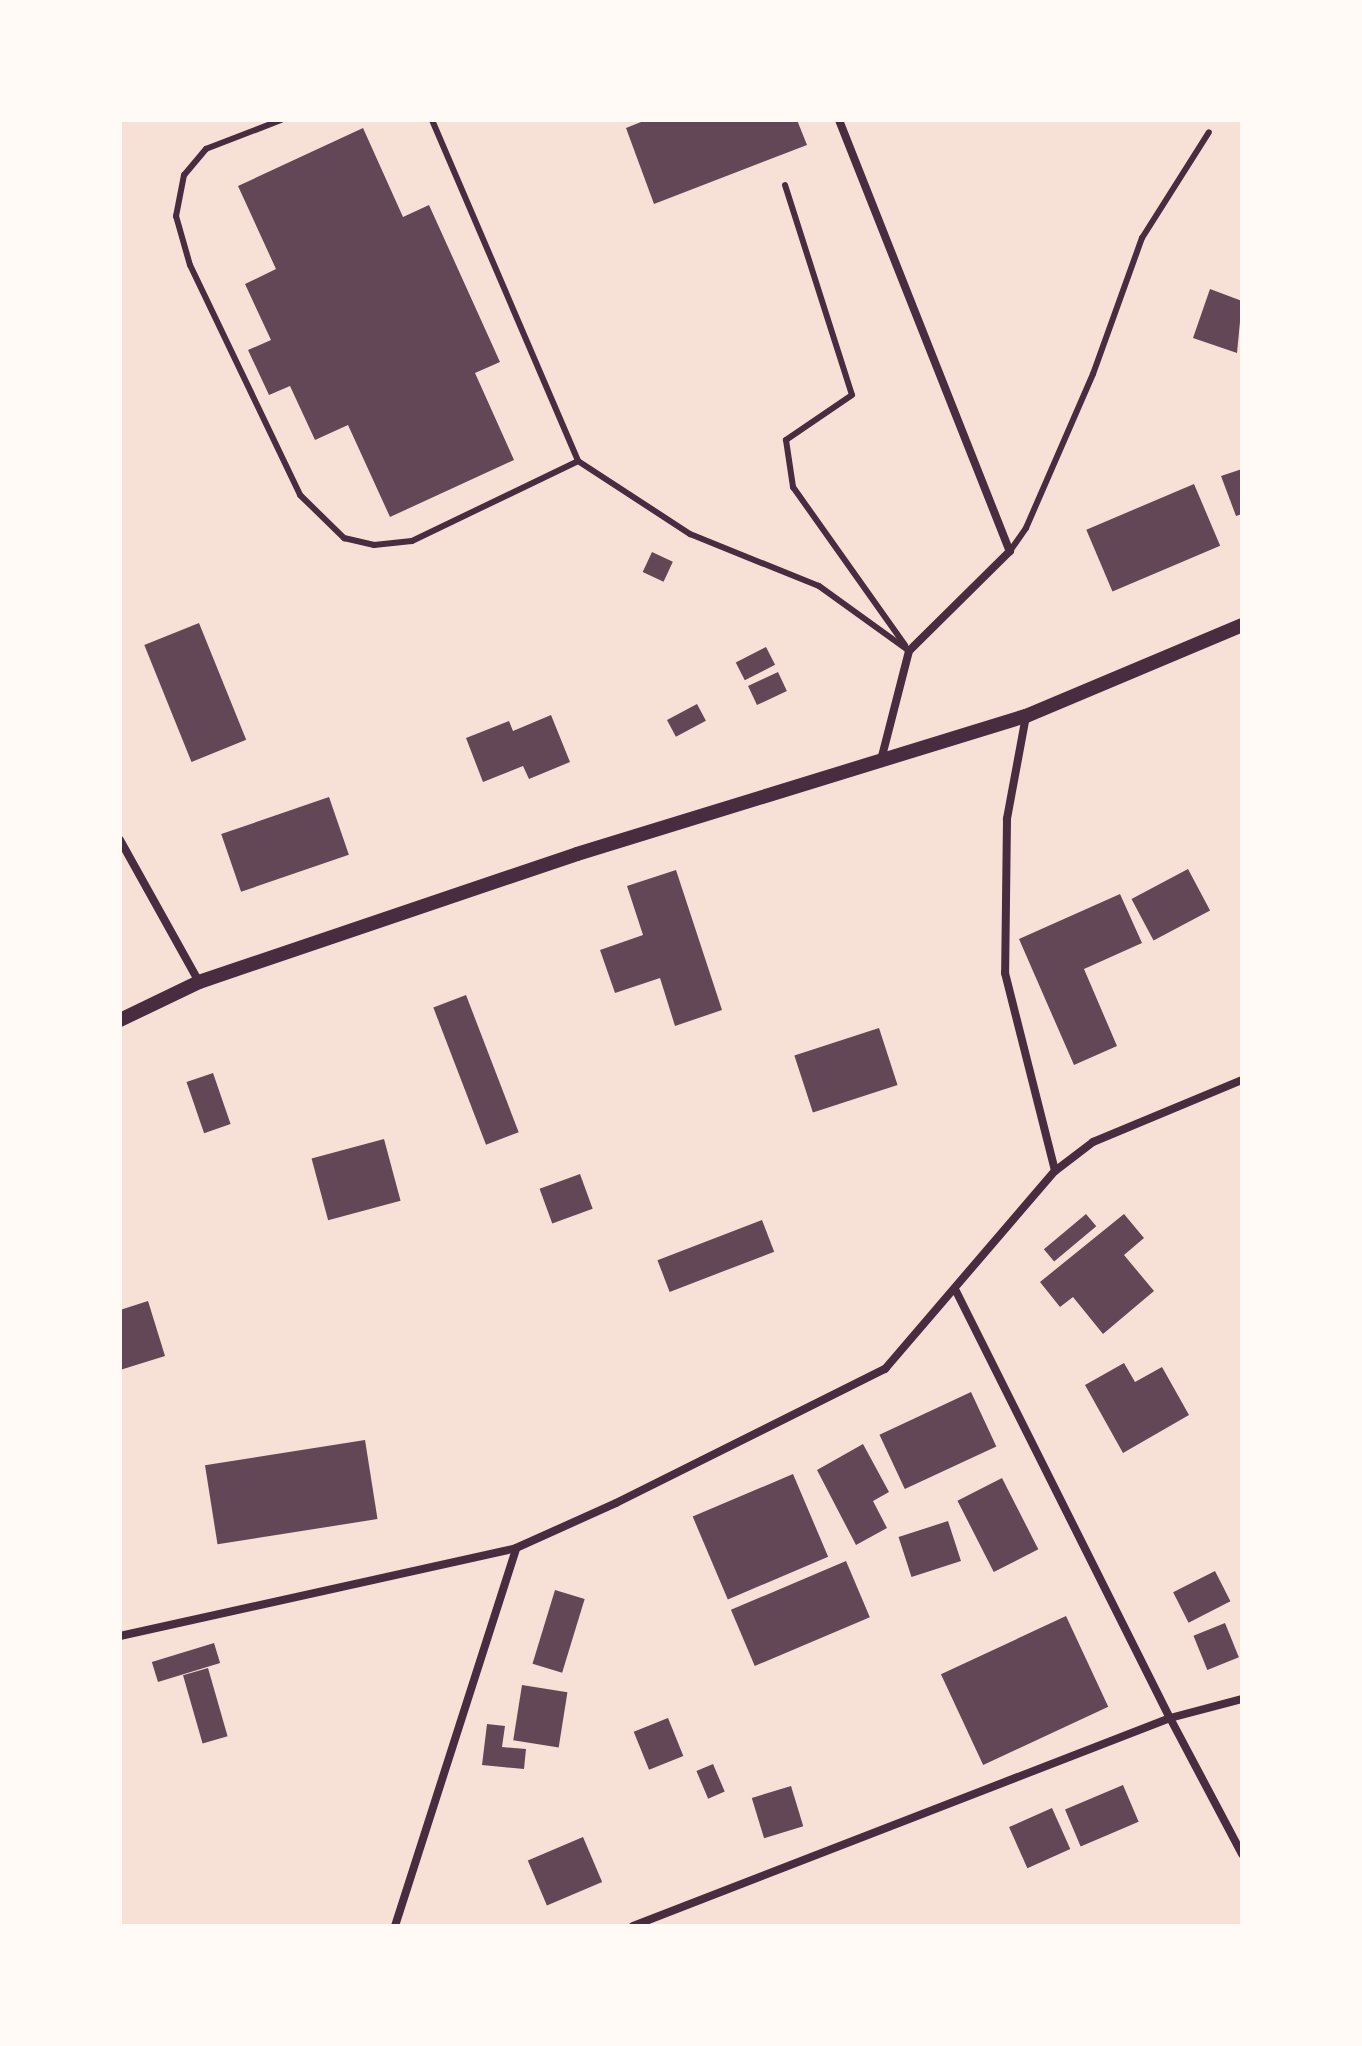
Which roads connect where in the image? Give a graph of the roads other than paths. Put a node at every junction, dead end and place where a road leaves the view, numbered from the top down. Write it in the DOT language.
graph roads {
  1 [pos="281,120"];
  2 [pos="432,120"];
  3 [pos="839,120"];
  4 [pos="1209,132"];
  5 [pos="785,185"];
  6 [pos="578,461"];
  7 [pos="1010,551"];
  8 [pos="1242,625"];
  9 [pos="909,651"];
  10 [pos="1026,716"];
  11 [pos="881,760"];
  12 [pos="120,840"];
  13 [pos="199,982"];
  14 [pos="120,1020"];
  15 [pos="1242,1080"];
  16 [pos="1055,1171"];
  17 [pos="956,1291"];
  18 [pos="516,1548"];
  19 [pos="120,1636"];
  20 [pos="1242,1699"];
  21 [pos="1170,1718"];
  22 [pos="1242,1854"];
  23 [pos="395,1926"];
  24 [pos="633,1926"];
  1 -- 6 [label="lane"];
  2 -- 6 [label="lane"];
  3 -- 7 [label="street"];
  4 -- 7 [label="lane"];
  5 -- 9 [label="lane"];
  6 -- 9 [label="lane"];
  7 -- 9 [label="street"];
  8 -- 10 [label="street"];
  9 -- 11 [label="street"];
  10 -- 11 [label="street"];
  10 -- 16 [label="street"];
  11 -- 13 [label="street"];
  12 -- 13 [label="street"];
  13 -- 14 [label="street"];
  15 -- 16 [label="street"];
  16 -- 17 [label="street"];
  17 -- 18 [label="street"];
  17 -- 21 [label="street"];
  18 -- 19 [label="street"];
  18 -- 23 [label="street"];
  20 -- 21 [label="street"];
  21 -- 22 [label="street"];
  21 -- 24 [label="street"];
}
